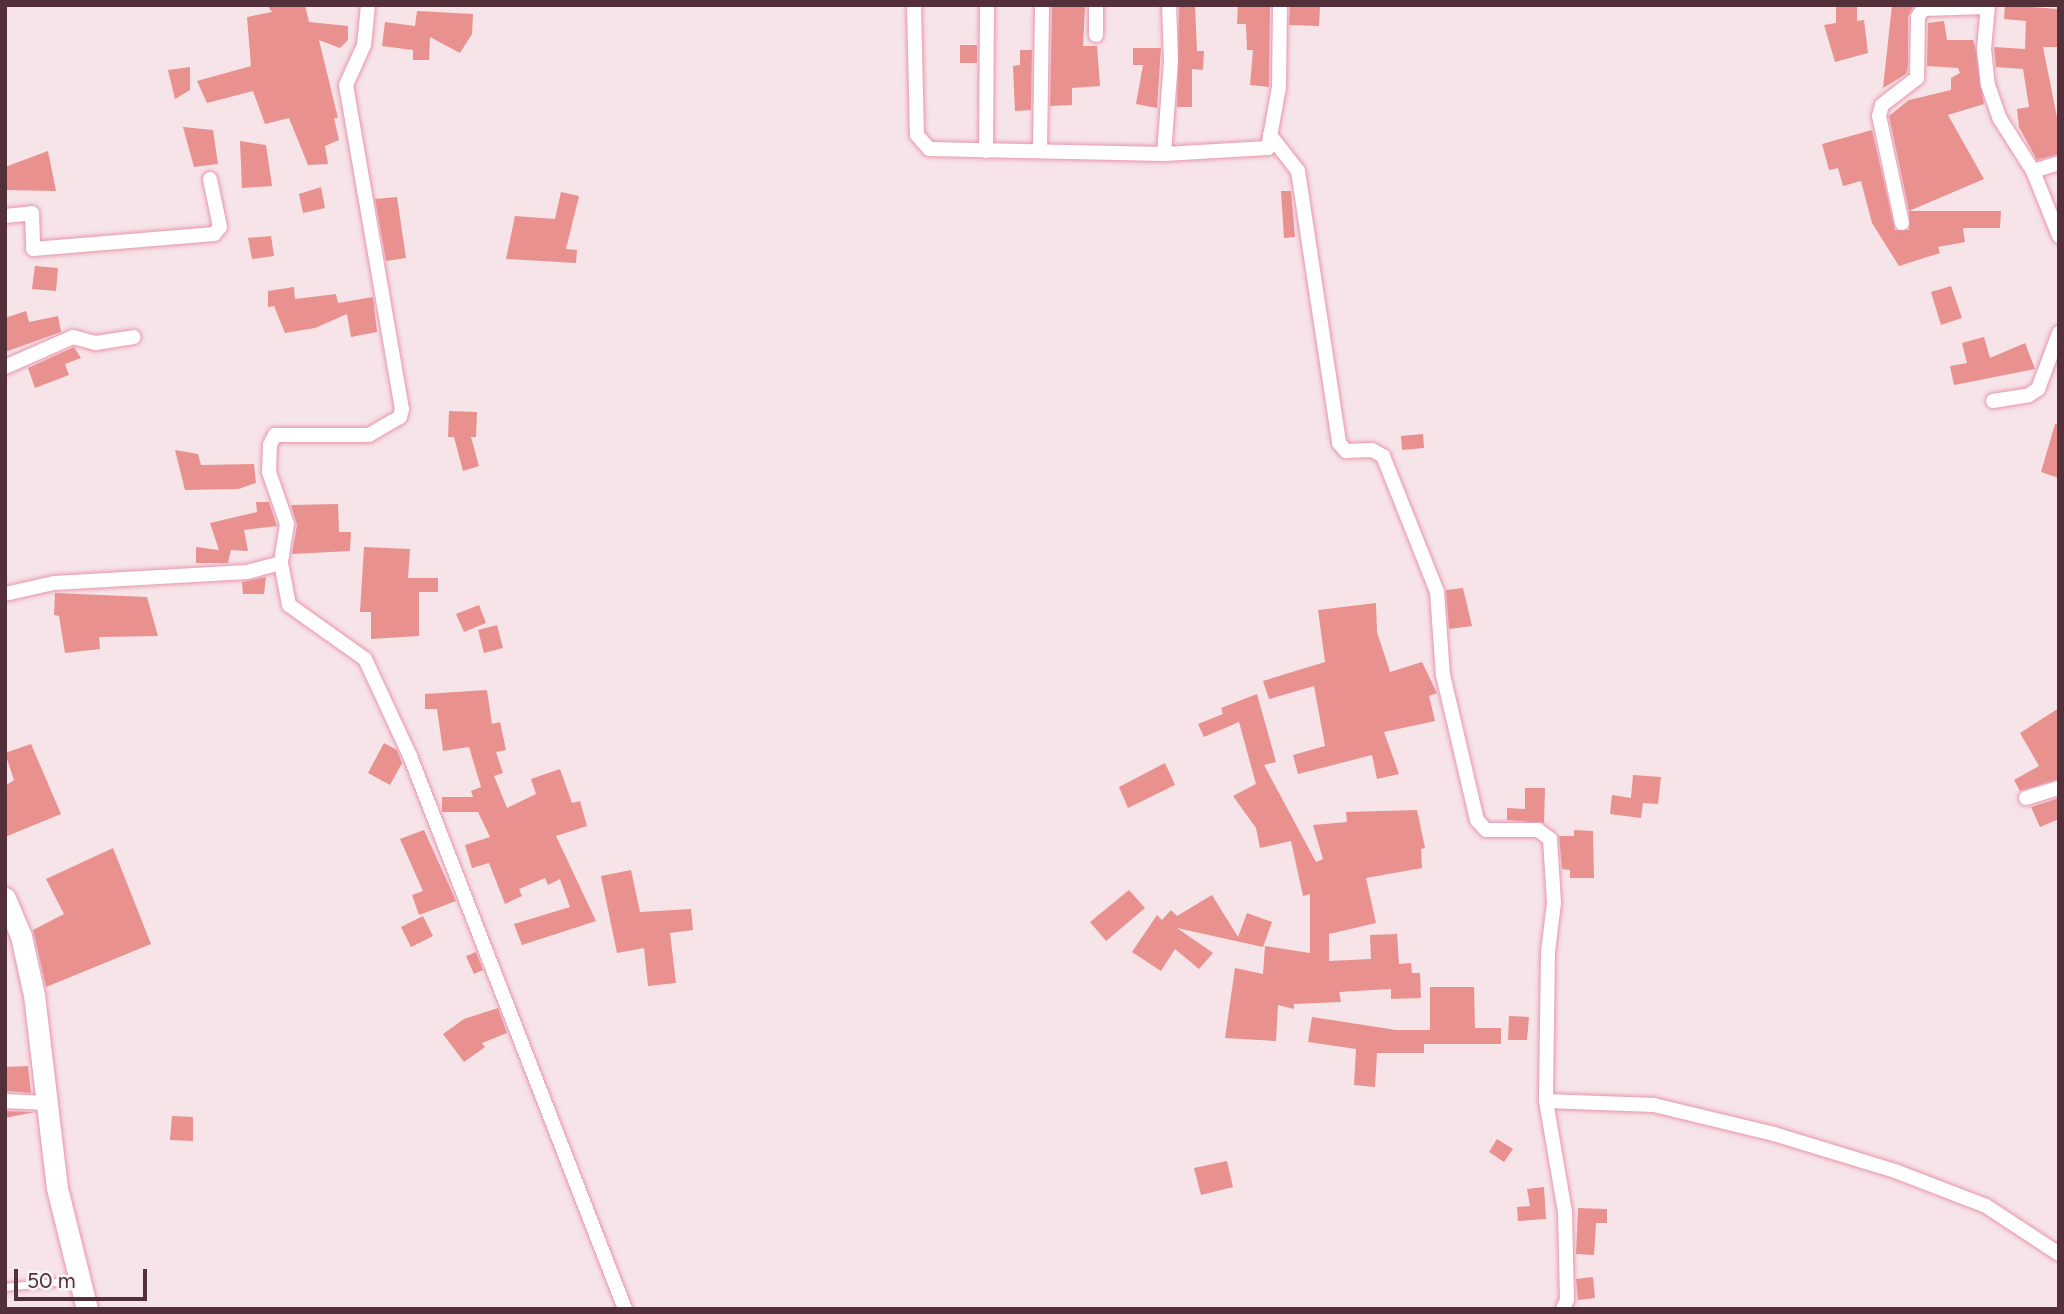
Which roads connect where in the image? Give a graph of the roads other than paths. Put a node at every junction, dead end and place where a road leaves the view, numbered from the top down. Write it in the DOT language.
graph roads {
  1 [pos="368,5"];
  2 [pos="914,5"];
  3 [pos="987,5"];
  4 [pos="1042,5"];
  5 [pos="1096,5"];
  6 [pos="1168,5"];
  7 [pos="1280,5"];
  8 [pos="1988,6"];
  9 [pos="1096,35"];
  10 [pos="1270,135"];
  11 [pos="986,151"];
  12 [pos="1040,151"];
  13 [pos="1164,154"];
  14 [pos="2059,163"];
  15 [pos="2033,171"];
  16 [pos="210,179"];
  17 [pos="5,216"];
  18 [pos="1902,223"];
  19 [pos="2059,236"];
  20 [pos="2059,333"];
  21 [pos="134,337"];
  22 [pos="5,367"];
  23 [pos="1993,401"];
  24 [pos="281,563"];
  25 [pos="5,594"];
  26 [pos="2059,788"];
  27 [pos="2026,798"];
  28 [pos="5,898"];
  29 [pos="5,1101"];
  30 [pos="1546,1101"];
  31 [pos="46,1103"];
  32 [pos="2059,1254"];
  33 [pos="78,1280"];
  34 [pos="5,1287"];
  35 [pos="87,1309"];
  36 [pos="625,1309"];
  37 [pos="1563,1309"];
  1 -- 24 [label="street"];
  2 -- 11 [label="street"];
  3 -- 11 [label="street"];
  4 -- 12 [label="street"];
  5 -- 9 [label="street"];
  6 -- 13 [label="street"];
  7 -- 10 [label="street"];
  8 -- 15 [label="street"];
  8 -- 18 [label="street"];
  10 -- 13 [label="street"];
  10 -- 30 [label="street"];
  11 -- 12 [label="street"];
  12 -- 13 [label="street"];
  14 -- 15 [label="street"];
  15 -- 19 [label="street"];
  16 -- 17 [label="street"];
  20 -- 23 [label="street"];
  21 -- 22 [label="street"];
  24 -- 25 [label="street"];
  24 -- 36 [label="street"];
  26 -- 27 [label="street"];
  28 -- 31 [label="street"];
  29 -- 31 [label="street"];
  30 -- 32 [label="street"];
  30 -- 37 [label="street"];
  31 -- 33 [label="street"];
  33 -- 34 [label="lane"];
  33 -- 35 [label="street"];
}
